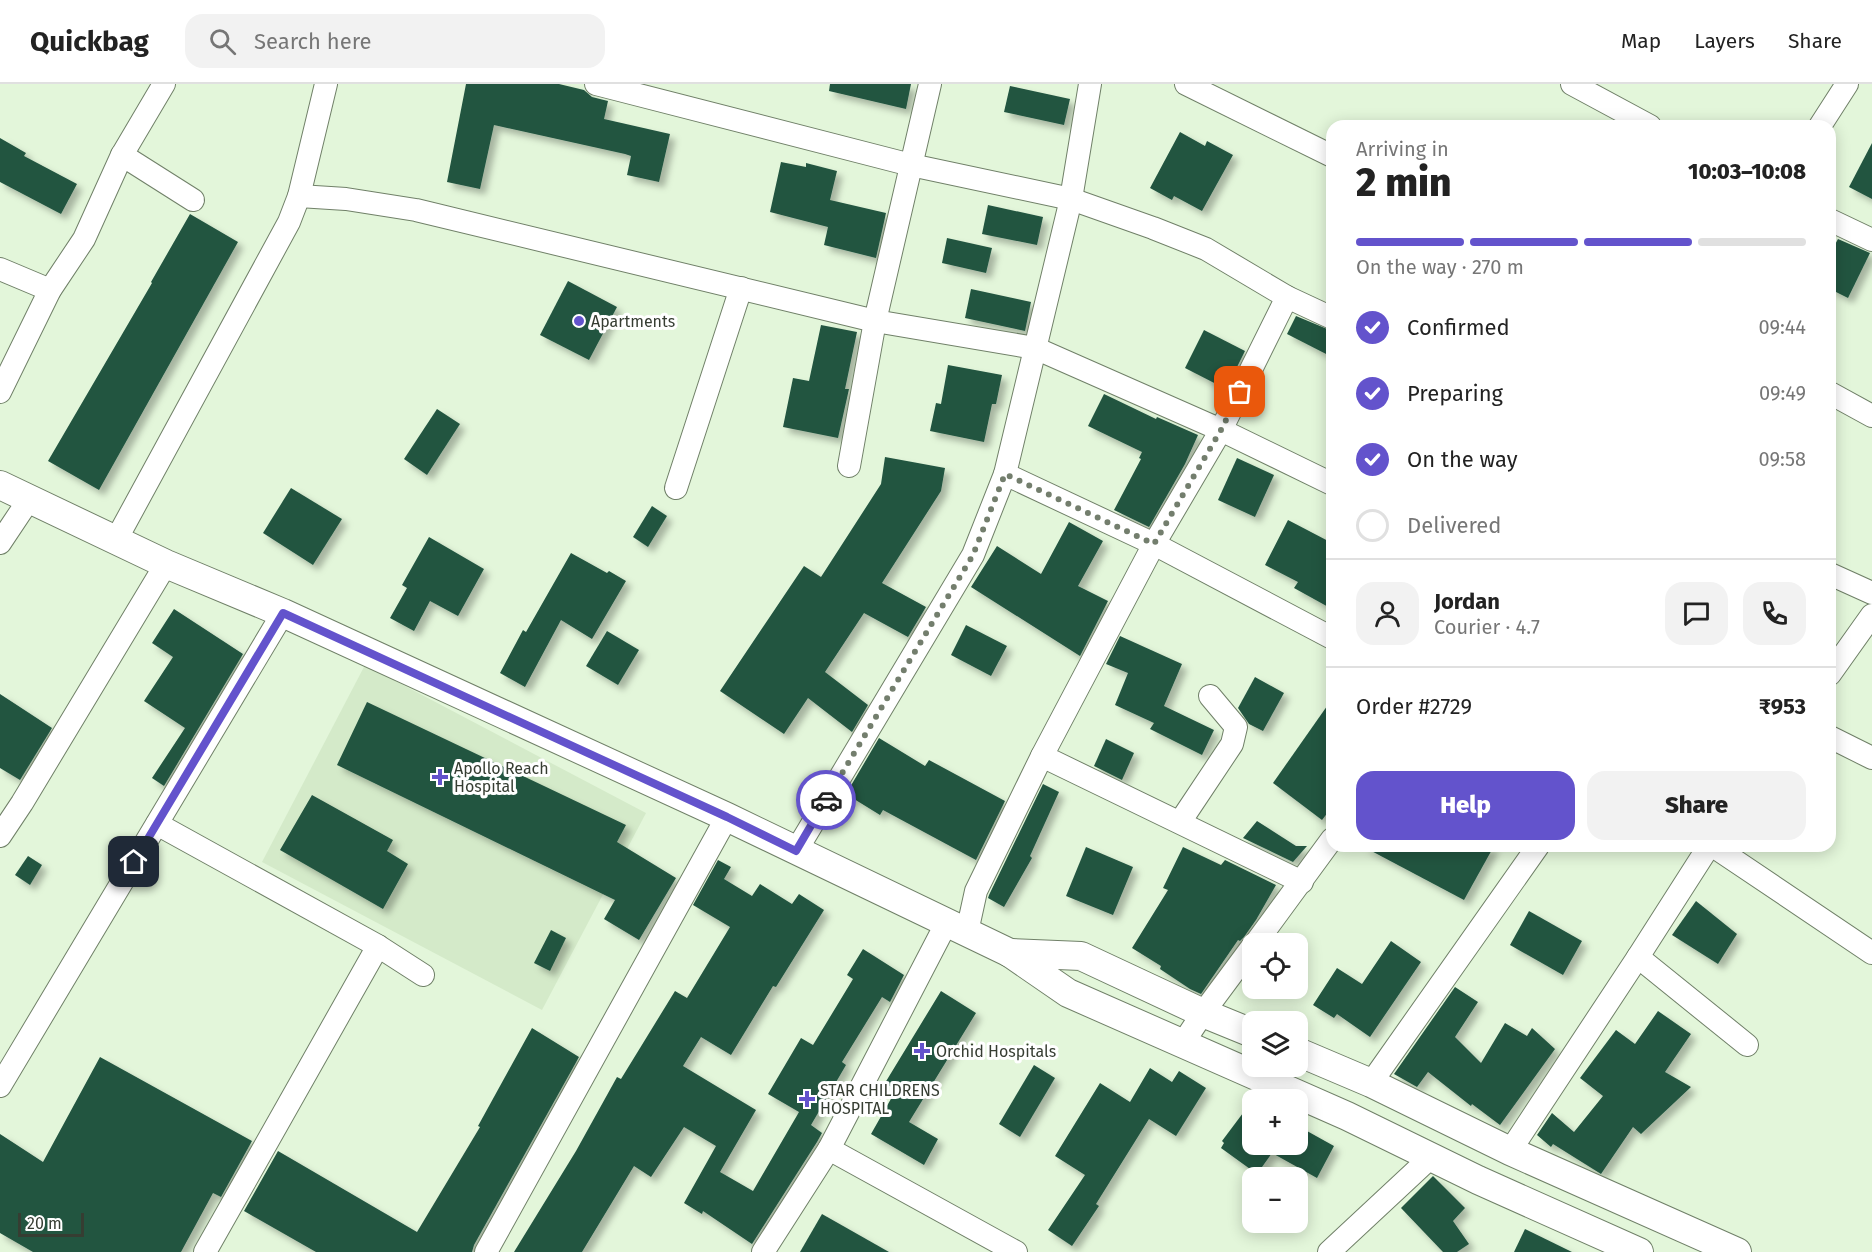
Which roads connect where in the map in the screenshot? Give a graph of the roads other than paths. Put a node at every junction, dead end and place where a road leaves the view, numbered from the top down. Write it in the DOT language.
graph roads {
  1 [pos="164,84"];
  2 [pos="326,84"];
  3 [pos="596,84"];
  4 [pos="930,84"];
  5 [pos="1090,84"];
  6 [pos="1186,84"];
  7 [pos="1572,84"];
  8 [pos="1848,84"];
  9 [pos="1639,120"];
  10 [pos="1824,120"];
  11 [pos="1326,153"];
  12 [pos="122,154"];
  13 [pos="911,165"];
  14 [pos="299,196"];
  15 [pos="1071,199"];
  16 [pos="193,200"];
  17 [pos="1836,223"];
  18 [pos="1872,240"];
  19 [pos="0,269"];
  20 [pos="741,288"];
  21 [pos="50,290"];
  22 [pos="1287,297"];
  23 [pos="1326,315"];
  24 [pos="874,321"];
  25 [pos="1035,348"];
  26 [pos="0,392"];
  27 [pos="1836,396"];
  28 [pos="1872,416"];
  29 [pos="1221,430"];
  30 [pos="849,466"];
  31 [pos="1005,474"];
  32 [pos="1326,481"];
  33 [pos="0,485"];
  34 [pos="676,488"];
  35 [pos="30,498"];
  36 [pos="116,540"];
  37 [pos="0,543"];
  38 [pos="1154,544"];
  39 [pos="166,564"];
  40 [pos="1836,577"];
  41 [pos="1872,593"];
  42 [pos="283,613"];
  43 [pos="1872,615"];
  44 [pos="1326,635"];
  45 [pos="1836,666"];
  46 [pos="1210,696"];
  47 [pos="1836,740"];
  48 [pos="1042,756"];
  49 [pos="1872,758"];
  50 [pos="727,817"];
  51 [pos="1180,822"];
  52 [pos="158,824"];
  53 [pos="0,836"];
  54 [pos="1326,848"];
  55 [pos="796,851"];
  56 [pos="1534,852"];
  57 [pos="1707,852"];
  58 [pos="1720,852"];
  59 [pos="1302,882"];
  60 [pos="957,927"];
  61 [pos="1263,933"];
  62 [pos="378,946"];
  63 [pos="1010,952"];
  64 [pos="1872,953"];
  65 [pos="1638,957"];
  66 [pos="1242,960"];
  67 [pos="423,975"];
  68 [pos="1203,1013"];
  69 [pos="1242,1029"];
  70 [pos="1183,1044"];
  71 [pos="1748,1045"];
  72 [pos="1308,1056"];
  73 [pos="1371,1083"];
  74 [pos="0,1086"];
  75 [pos="829,1149"];
  76 [pos="1510,1151"];
  77 [pos="1431,1157"];
  78 [pos="205,1252"];
  79 [pos="486,1252"];
  80 [pos="763,1252"];
  81 [pos="1016,1252"];
  82 [pos="1329,1252"];
  83 [pos="1639,1252"];
  84 [pos="1737,1252"];
  1 -- 12 [label="street"];
  2 -- 14 [label="street"];
  3 -- 13 [label="street"];
  4 -- 13 [label="street"];
  5 -- 15 [label="street"];
  6 -- 11 [label="street"];
  7 -- 9 [label="street"];
  8 -- 10 [label="street"];
  12 -- 16 [label="street"];
  12 -- 21 [label="street"];
  13 -- 15 [label="street"];
  13 -- 24 [label="street"];
  14 -- 20 [label="street"];
  14 -- 36 [label="street"];
  15 -- 22 [label="street"];
  15 -- 25 [label="street"];
  17 -- 18 [label="street"];
  19 -- 21 [label="street"];
  20 -- 24 [label="street"];
  20 -- 34 [label="street"];
  21 -- 26 [label="street"];
  22 -- 23 [label="street"];
  22 -- 29 [label="street"];
  24 -- 25 [label="street"];
  24 -- 30 [label="street"];
  25 -- 29 [label="street"];
  25 -- 31 [label="street"];
  27 -- 28 [label="street"];
  29 -- 32 [label="street"];
  29 -- 38 [label="street"];
  31 -- 38 [label="street"];
  31 -- 55 [label="street"];
  33 -- 35 [label="main road"];
  35 -- 36 [label="main road"];
  35 -- 37 [label="street"];
  36 -- 39 [label="main road"];
  38 -- 44 [label="street"];
  38 -- 48 [label="street"];
  39 -- 42 [label="main road"];
  39 -- 53 [label="street"];
  40 -- 41 [label="street"];
  42 -- 50 [label="main road"];
  42 -- 52 [label="street"];
  43 -- 45 [label="street"];
  46 -- 51 [label="street"];
  47 -- 49 [label="street"];
  48 -- 51 [label="street"];
  48 -- 60 [label="street"];
  50 -- 55 [label="main road"];
  50 -- 79 [label="street"];
  51 -- 59 [label="street"];
  52 -- 62 [label="street"];
  52 -- 74 [label="street"];
  54 -- 59 [label="street"];
  55 -- 60 [label="main road"];
  56 -- 73 [label="street"];
  57 -- 65 [label="street"];
  58 -- 64 [label="street"];
  59 -- 61 [label="street"];
  60 -- 63 [label="main road"];
  60 -- 75 [label="street"];
  62 -- 67 [label="street"];
  62 -- 78 [label="street"];
  63 -- 68 [label="main road"];
  63 -- 70 [label="main road"];
  65 -- 71 [label="street"];
  65 -- 76 [label="street"];
  66 -- 68 [label="street"];
  68 -- 69 [label="main road"];
  68 -- 70 [label="street"];
  70 -- 77 [label="main road"];
  72 -- 73 [label="main road"];
  73 -- 76 [label="main road"];
  75 -- 80 [label="street"];
  75 -- 81 [label="street"];
  76 -- 84 [label="main road"];
  77 -- 82 [label="street"];
  77 -- 83 [label="main road"];
}
